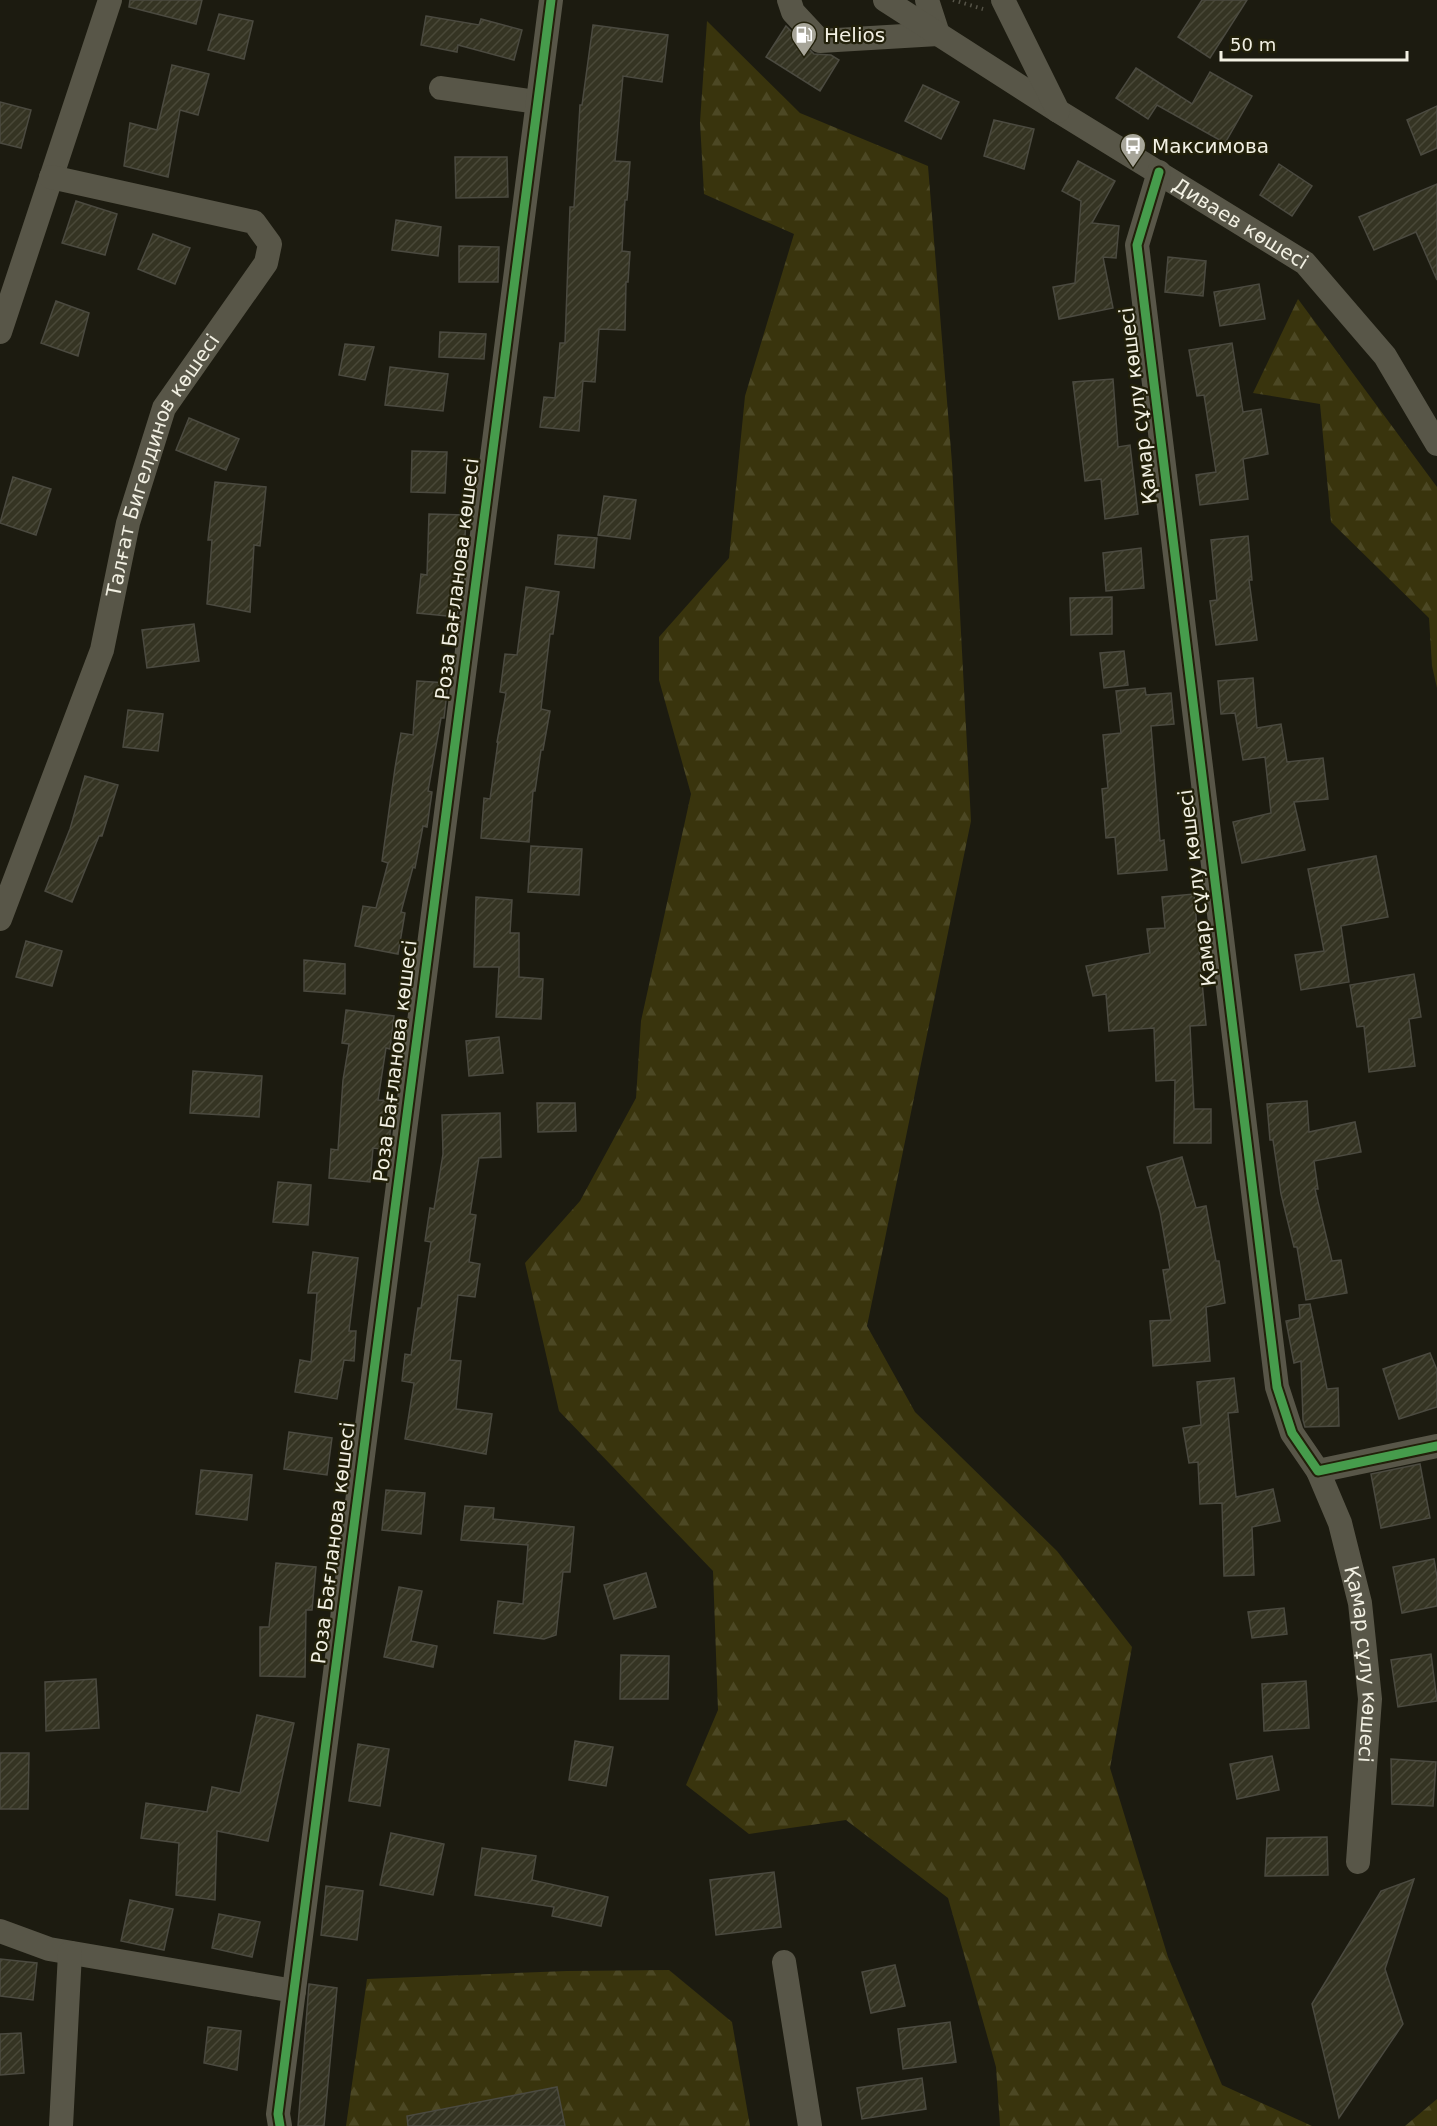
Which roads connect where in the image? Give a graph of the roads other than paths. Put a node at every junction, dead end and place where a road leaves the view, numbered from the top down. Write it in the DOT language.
graph roads {
  1 [pos="110,0"];
  2 [pos="551,0"];
  3 [pos="789,0"];
  4 [pos="885,0"];
  5 [pos="927,0"];
  6 [pos="1003,0"];
  7 [pos="938,34"];
  8 [pos="441,88"];
  9 [pos="537,102"];
  10 [pos="1058,111"];
  11 [pos="1159,172"];
  12 [pos="51,177"];
  13 [pos="0,332"];
  14 [pos="1437,444"];
  15 [pos="0,919"];
  16 [pos="1437,1446"];
  17 [pos="1318,1472"];
  18 [pos="1358,1862"];
  19 [pos="0,1931"];
  20 [pos="70,1953"];
  21 [pos="784,1962"];
  22 [pos="294,1990"];
  23 [pos="61,2126"];
  24 [pos="280,2126"];
  25 [pos="810,2126"];
  1 -- 12 [label="street"];
  2 -- 9 [label="street, Роза Бағланова көшесі"];
  3 -- 7 [label="street"];
  4 -- 7 [label="street, Диваев көшесі"];
  5 -- 7 [label="street"];
  6 -- 10 [label="street"];
  7 -- 10 [label="street, Диваев көшесі"];
  8 -- 9 [label="street"];
  9 -- 22 [label="street, Роза Бағланова көшесі"];
  10 -- 11 [label="street, Диваев көшесі"];
  11 -- 14 [label="street, Диваев көшесі"];
  11 -- 17 [label="street, Қамар сұлу көшесі"];
  12 -- 13 [label="street"];
  12 -- 15 [label="street, Талғат Бигелдинов көшесі"];
  16 -- 17 [label="street"];
  17 -- 18 [label="street, Қамар сұлу көшесі"];
  19 -- 20 [label="street"];
  20 -- 22 [label="street"];
  20 -- 23 [label="street"];
  21 -- 25 [label="street"];
  22 -- 24 [label="street, Роза Бағланова көшесі"];
}
